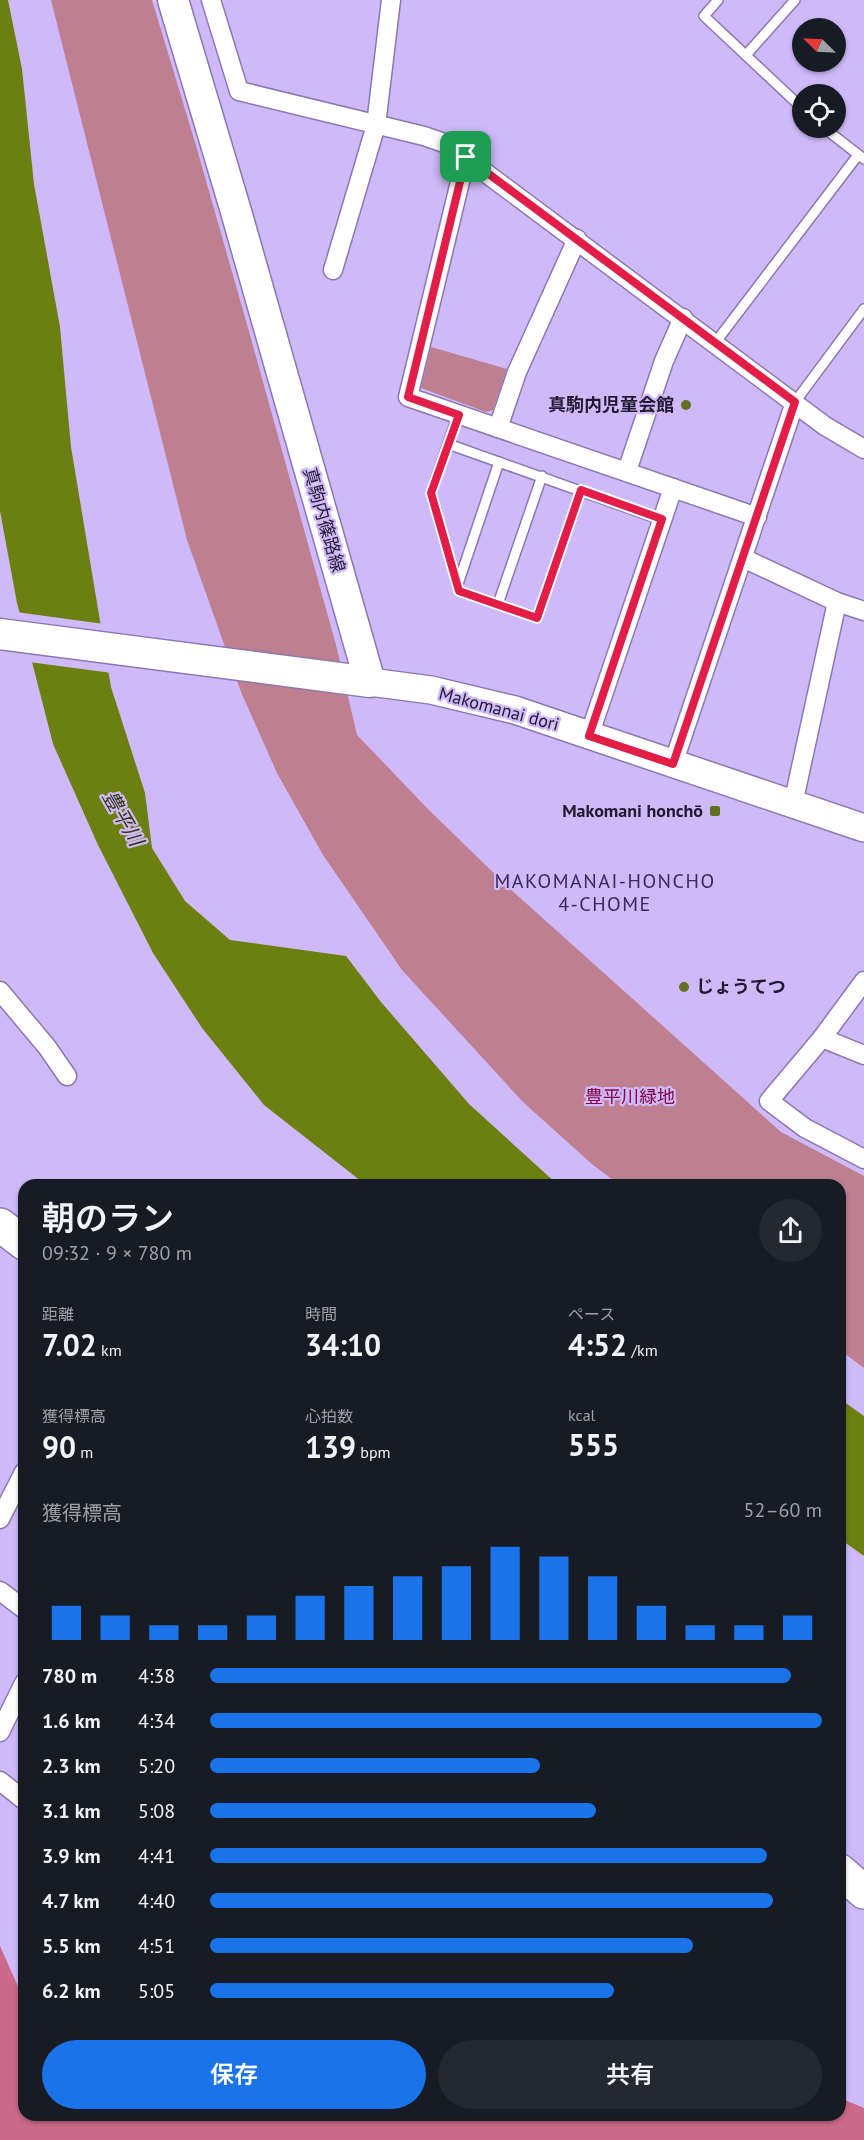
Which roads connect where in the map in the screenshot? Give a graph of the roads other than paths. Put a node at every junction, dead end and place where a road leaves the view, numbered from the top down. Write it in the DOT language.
graph roads {
  1 [pos="173,0"];
  2 [pos="211,0"];
  3 [pos="391,0"];
  4 [pos="718,0"];
  5 [pos="795,0"];
  6 [pos="746,55"];
  7 [pos="792,99"];
  8 [pos="376,125"];
  9 [pos="837,138"];
  10 [pos="466,157"];
  11 [pos="861,157"];
  12 [pos="577,239"];
  13 [pos="333,270"];
  14 [pos="864,309"];
  15 [pos="683,318"];
  16 [pos="715,343"];
  17 [pos="795,402"];
  18 [pos="459,415"];
  19 [pos="498,428"];
  20 [pos="448,444"];
  21 [pos="864,449"];
  22 [pos="499,462"];
  23 [pos="627,471"];
  24 [pos="542,476"];
  25 [pos="673,488"];
  26 [pos="581,490"];
  27 [pos="758,517"];
  28 [pos="662,519"];
  29 [pos="743,558"];
  30 [pos="458,584"];
  31 [pos="837,602"];
  32 [pos="498,604"];
  33 [pos="864,611"];
  34 [pos="0,634"];
  35 [pos="357,681"];
  36 [pos="589,736"];
  37 [pos="673,764"];
  38 [pos="793,804"];
  39 [pos="864,828"];
  40 [pos="864,981"];
  41 [pos="0,991"];
  42 [pos="822,1038"];
  43 [pos="864,1055"];
  44 [pos="67,1076"];
  45 [pos="864,1159"];
  46 [pos="0,1225"];
  47 [pos="18,1238"];
  48 [pos="18,1484"];
  49 [pos="0,1519"];
  50 [pos="0,1591"];
  51 [pos="18,1604"];
  52 [pos="18,1695"];
  53 [pos="0,1732"];
  54 [pos="0,1781"];
  55 [pos="18,1795"];
  56 [pos="846,1876"];
  57 [pos="864,1892"];
  1 -- 35 [label="main road, 真駒内篠路線"];
  2 -- 8 [label="street"];
  3 -- 8 [label="street"];
  4 -- 6 [label="lane"];
  5 -- 6 [label="lane"];
  6 -- 7 [label="lane"];
  8 -- 10 [label="street"];
  8 -- 13 [label="street"];
  9 -- 11 [label="lane"];
  10 -- 12 [label="street"];
  10 -- 18 [label="street"];
  11 -- 16 [label="lane"];
  12 -- 15 [label="street"];
  12 -- 19 [label="street"];
  14 -- 17 [label="lane"];
  15 -- 16 [label="street"];
  15 -- 23 [label="street"];
  16 -- 17 [label="street"];
  17 -- 21 [label="street"];
  17 -- 27 [label="street"];
  18 -- 19 [label="street"];
  18 -- 20 [label="lane"];
  19 -- 23 [label="street"];
  20 -- 22 [label="lane"];
  20 -- 30 [label="lane"];
  22 -- 24 [label="lane"];
  22 -- 30 [label="lane"];
  23 -- 25 [label="street"];
  24 -- 26 [label="lane"];
  24 -- 32 [label="lane"];
  25 -- 27 [label="street"];
  25 -- 28 [label="street"];
  26 -- 28 [label="lane"];
  26 -- 32 [label="lane"];
  27 -- 29 [label="street"];
  28 -- 36 [label="street"];
  29 -- 31 [label="street"];
  29 -- 37 [label="street"];
  30 -- 32 [label="lane"];
  31 -- 33 [label="street"];
  31 -- 38 [label="street"];
  34 -- 35 [label="main road"];
  35 -- 36 [label="street, Makomanai dori"];
  36 -- 37 [label="street, Makomanai dori"];
  37 -- 38 [label="street, Makomanai dori"];
  38 -- 39 [label="street, Makomanai dori"];
  40 -- 42 [label="street"];
  41 -- 44 [label="street"];
  42 -- 43 [label="street"];
  42 -- 45 [label="street"];
  46 -- 47 [label="highway"];
  48 -- 49 [label="street"];
  50 -- 51 [label="street"];
  52 -- 53 [label="street"];
  54 -- 55 [label="street"];
  56 -- 57 [label="highway"];
}
